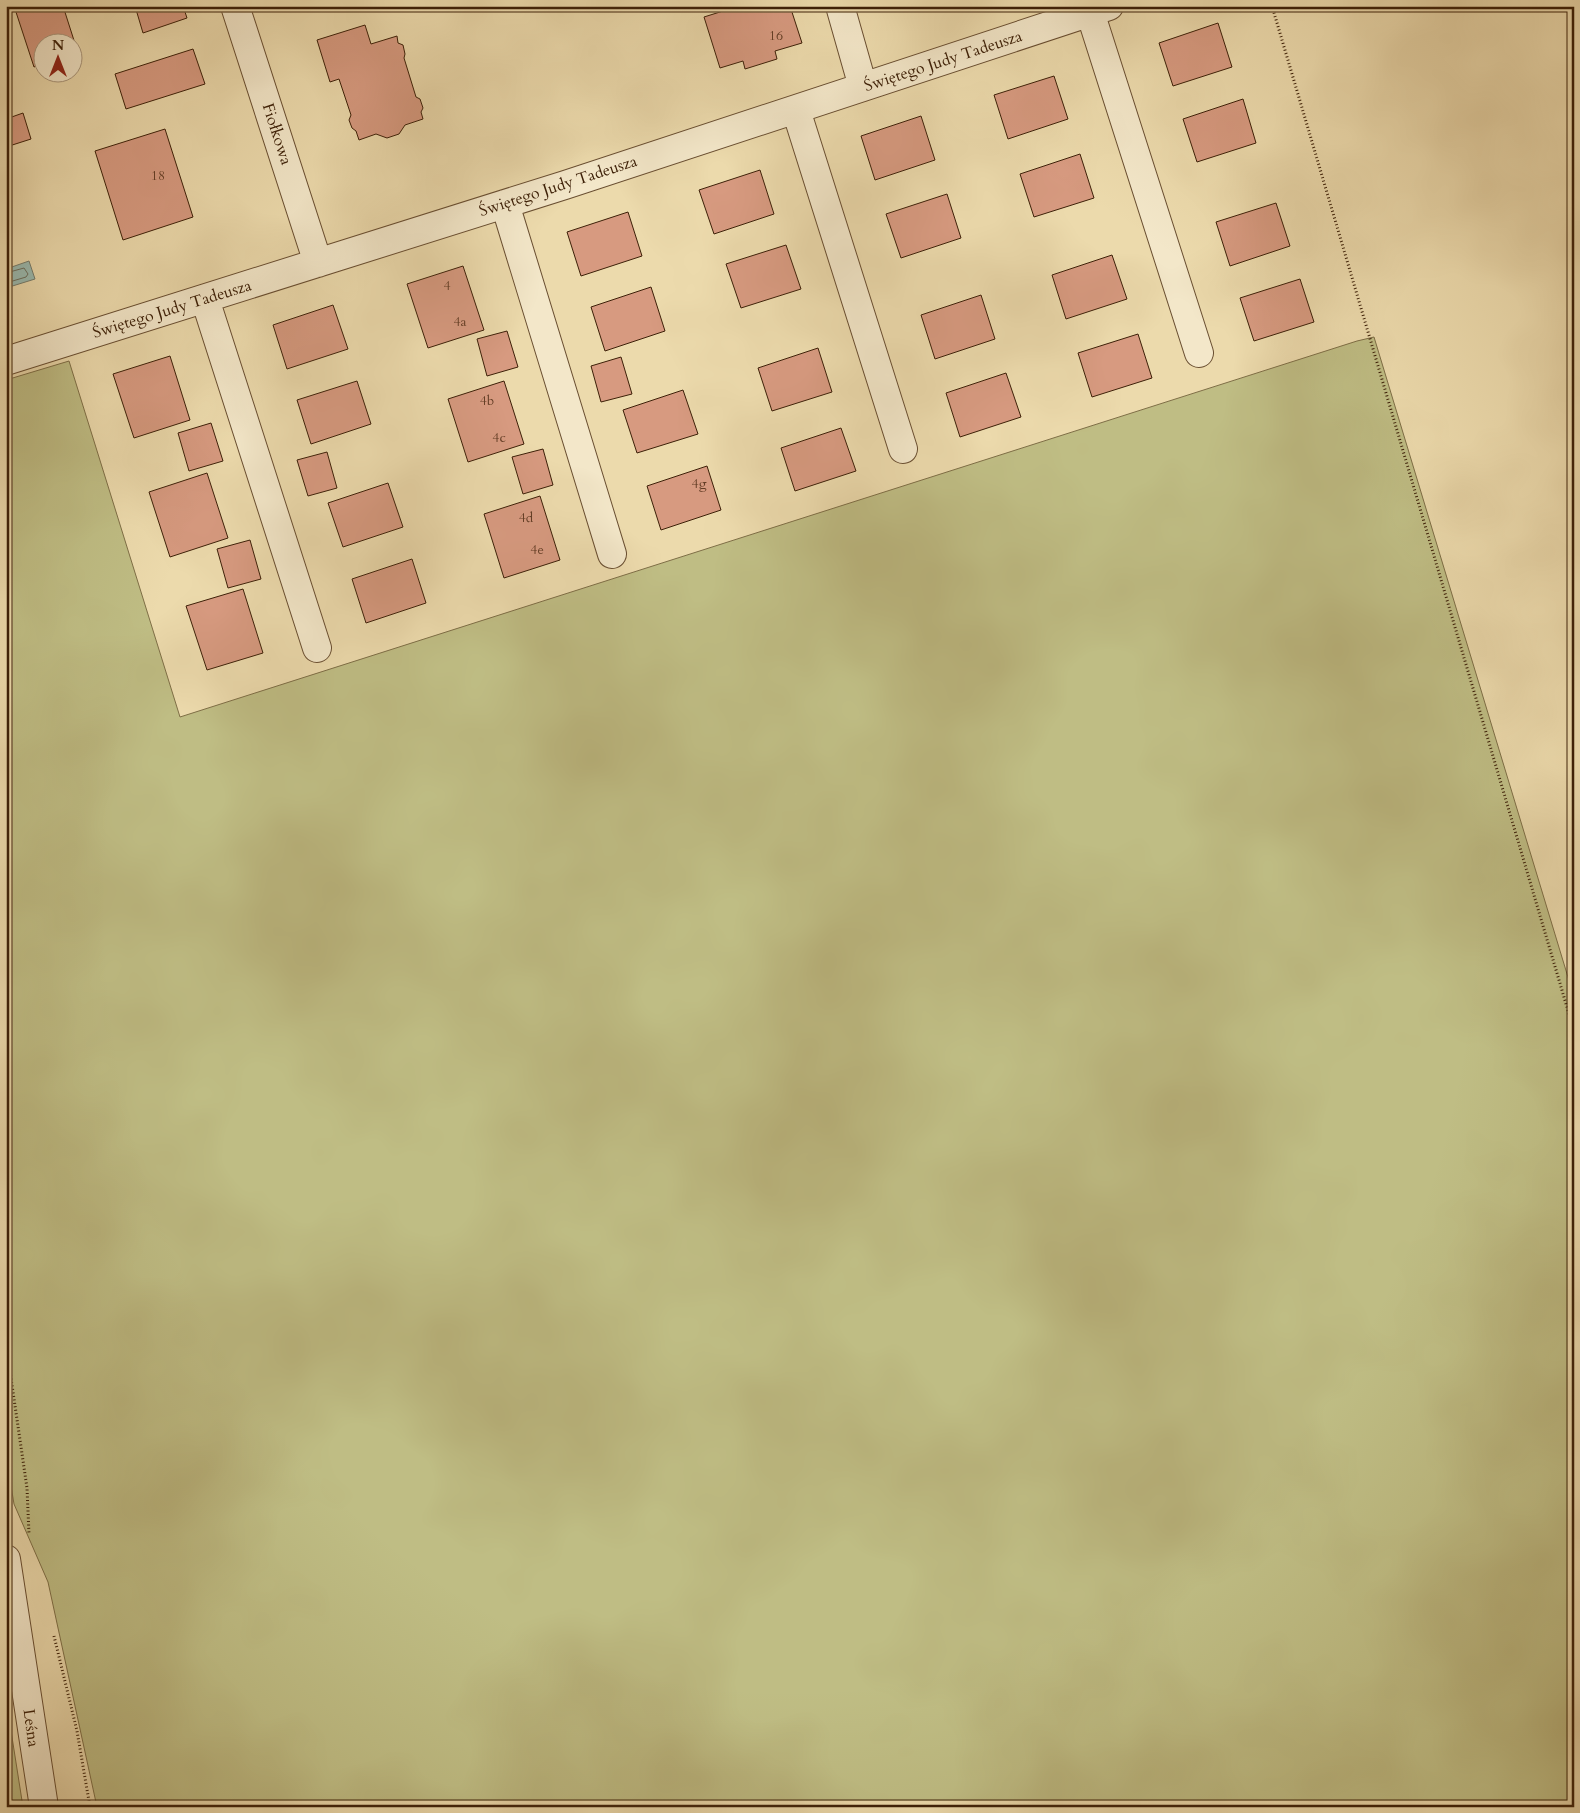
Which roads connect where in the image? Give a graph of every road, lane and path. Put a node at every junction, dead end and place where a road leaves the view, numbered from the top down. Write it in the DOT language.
graph roads {
  1 [pos="235,6"];
  2 [pos="840,6"];
  3 [pos="1272,6"];
  4 [pos="1099,9"];
  5 [pos="863,87"];
  6 [pos="796,110"];
  7 [pos="505,204"];
  8 [pos="318,262"];
  9 [pos="205,299"];
  10 [pos="1199,353"];
  11 [pos="6,361"];
  12 [pos="903,449"];
  13 [pos="612,554"];
  14 [pos="317,648"];
  15 [pos="1574,1031"];
  16 [pos="6,1560"];
  17 [pos="44,1807"];
  1 -- 8 [label="street, Fiołkowa"];
  2 -- 5 [label="street"];
  3 -- 15 [label="path"];
  4 -- 5 [label="street, Świętego Judy Tadeusza"];
  4 -- 10 [label="street"];
  5 -- 6 [label="street, Świętego Judy Tadeusza"];
  6 -- 7 [label="street, Świętego Judy Tadeusza"];
  6 -- 12 [label="street"];
  7 -- 8 [label="street, Świętego Judy Tadeusza"];
  7 -- 13 [label="street"];
  8 -- 9 [label="street, Świętego Judy Tadeusza"];
  9 -- 11 [label="street, Świętego Judy Tadeusza"];
  9 -- 14 [label="street"];
  16 -- 17 [label="street, Leśna"];
}
